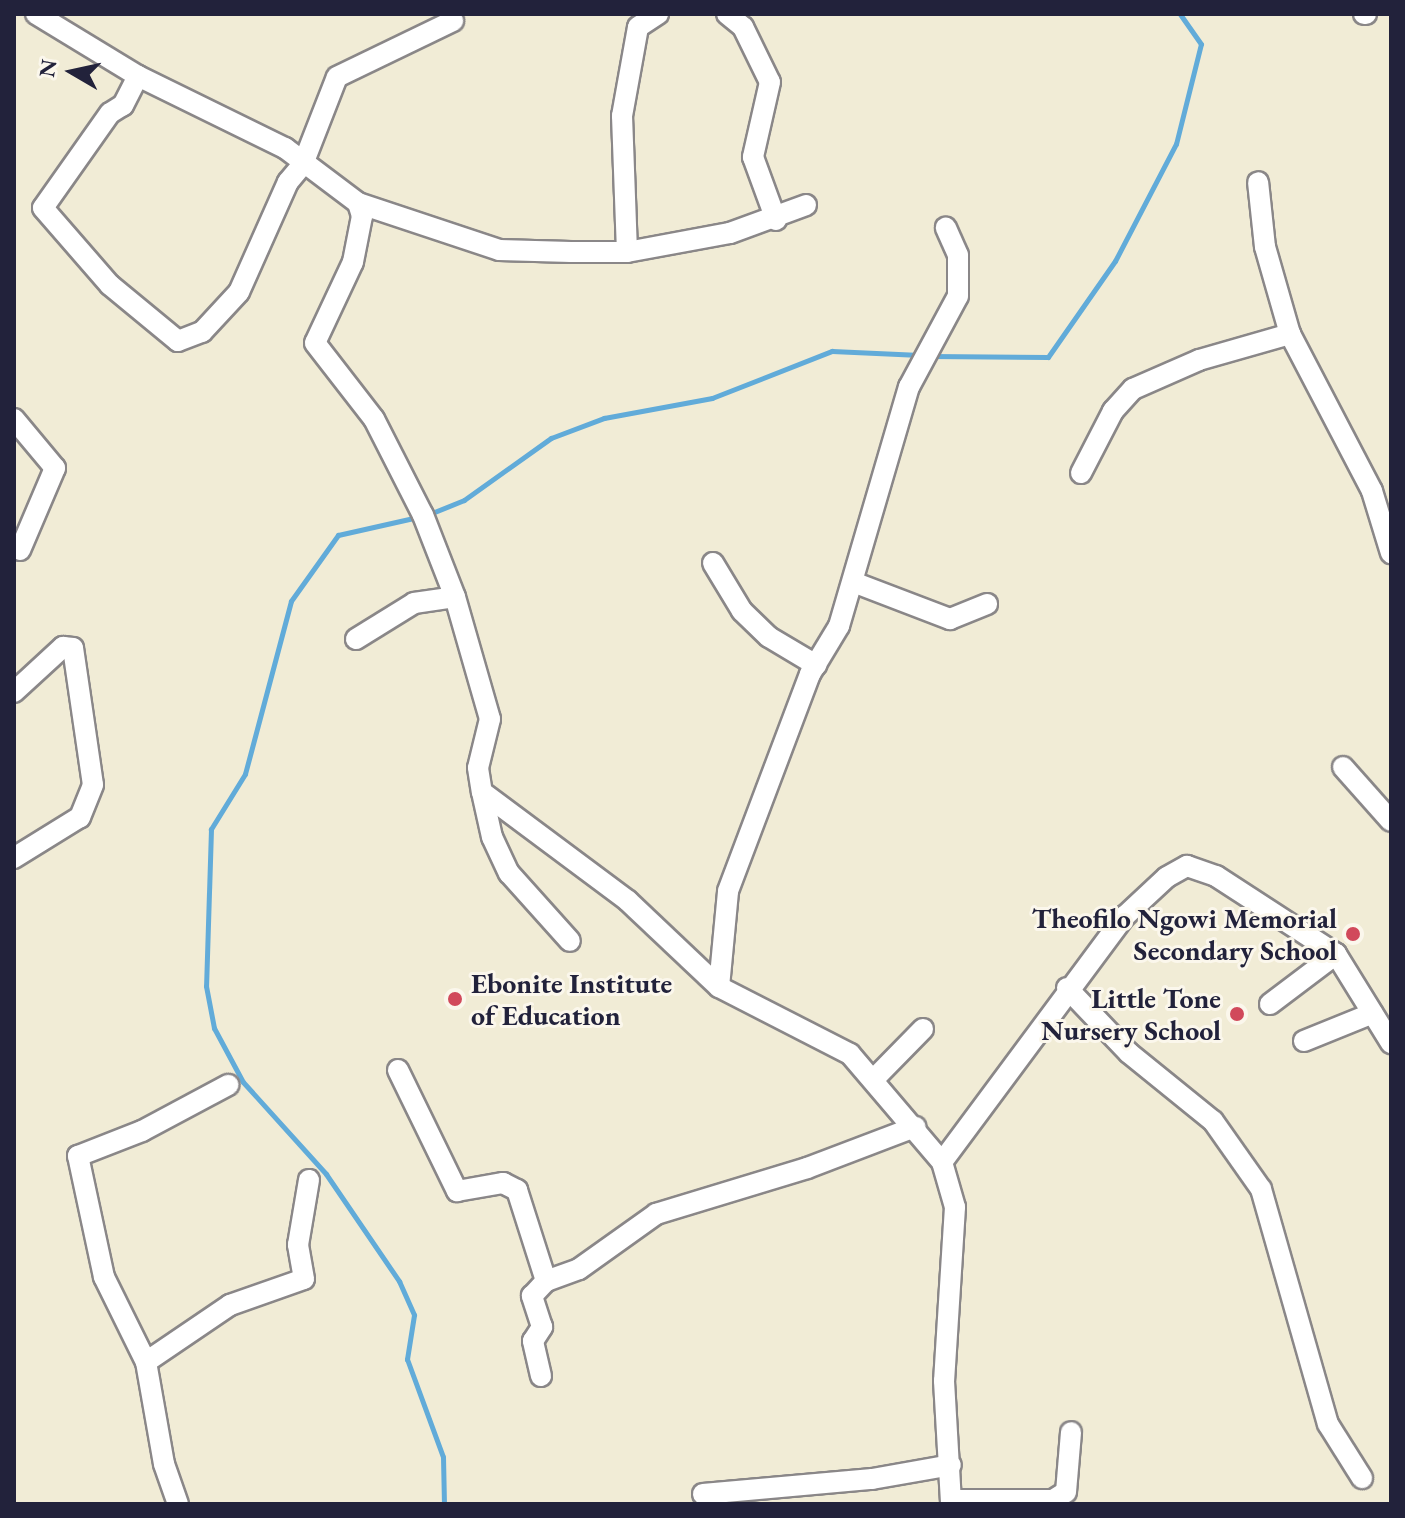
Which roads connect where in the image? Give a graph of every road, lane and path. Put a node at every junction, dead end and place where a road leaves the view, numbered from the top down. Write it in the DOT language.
graph roads {
  1 [pos="36,14"];
  2 [pos="658,14"];
  3 [pos="727,14"];
  4 [pos="453,21"];
  5 [pos="138,76"];
  6 [pos="303,164"];
  7 [pos="1258,182"];
  8 [pos="358,203"];
  9 [pos="806,205"];
  10 [pos="776,220"];
  11 [pos="946,228"];
  12 [pos="627,252"];
  13 [pos="1290,334"];
  14 [pos="14,419"];
  15 [pos="1081,473"];
  16 [pos="20,550"];
  17 [pos="1391,553"];
  18 [pos="713,563"];
  19 [pos="853,582"];
  20 [pos="455,597"];
  21 [pos="987,604"];
  22 [pos="356,639"];
  23 [pos="816,665"];
  24 [pos="14,692"];
  25 [pos="1343,767"];
  26 [pos="482,792"];
  27 [pos="1391,821"];
  28 [pos="14,858"];
  29 [pos="570,941"];
  30 [pos="1336,954"];
  31 [pos="719,987"];
  32 [pos="1067,988"];
  33 [pos="1270,1004"];
  34 [pos="1373,1013"];
  35 [pos="923,1029"];
  36 [pos="1304,1041"];
  37 [pos="1391,1043"];
  38 [pos="398,1070"];
  39 [pos="874,1079"];
  40 [pos="228,1085"];
  41 [pos="915,1127"];
  42 [pos="942,1162"];
  43 [pos="309,1180"];
  44 [pos="546,1281"];
  45 [pos="146,1362"];
  46 [pos="541,1376"];
  47 [pos="1071,1432"];
  48 [pos="951,1465"];
  49 [pos="1362,1478"];
  50 [pos="703,1494"];
  51 [pos="951,1502"];
  52 [pos="178,1504"];
  1 -- 5 [label="street"];
  2 -- 12 [label="street"];
  3 -- 10 [label="street"];
  4 -- 6 [label="street"];
  5 -- 6 [label="street"];
  5 -- 6 [label="street"];
  6 -- 8 [label="street"];
  7 -- 13 [label="street"];
  8 -- 12 [label="street"];
  8 -- 20 [label="street"];
  9 -- 10 [label="street"];
  10 -- 12 [label="street"];
  11 -- 19 [label="street"];
  13 -- 15 [label="street"];
  13 -- 17 [label="street"];
  14 -- 16 [label="street"];
  18 -- 23 [label="street"];
  19 -- 21 [label="street"];
  19 -- 23 [label="street"];
  20 -- 22 [label="street"];
  20 -- 26 [label="street"];
  23 -- 31 [label="street"];
  24 -- 28 [label="street"];
  25 -- 27 [label="street"];
  26 -- 29 [label="street"];
  26 -- 31 [label="street"];
  30 -- 32 [label="street"];
  30 -- 33 [label="street"];
  30 -- 34 [label="street"];
  31 -- 39 [label="street"];
  32 -- 42 [label="street"];
  32 -- 49 [label="street"];
  34 -- 36 [label="street"];
  34 -- 37 [label="street"];
  35 -- 39 [label="street"];
  38 -- 44 [label="street"];
  39 -- 41 [label="street"];
  40 -- 45 [label="street"];
  41 -- 42 [label="street"];
  41 -- 44 [label="street"];
  42 -- 48 [label="street"];
  43 -- 45 [label="street"];
  44 -- 46 [label="street"];
  45 -- 52 [label="street"];
  47 -- 51 [label="street"];
  48 -- 50 [label="street"];
  48 -- 51 [label="street"];
}
